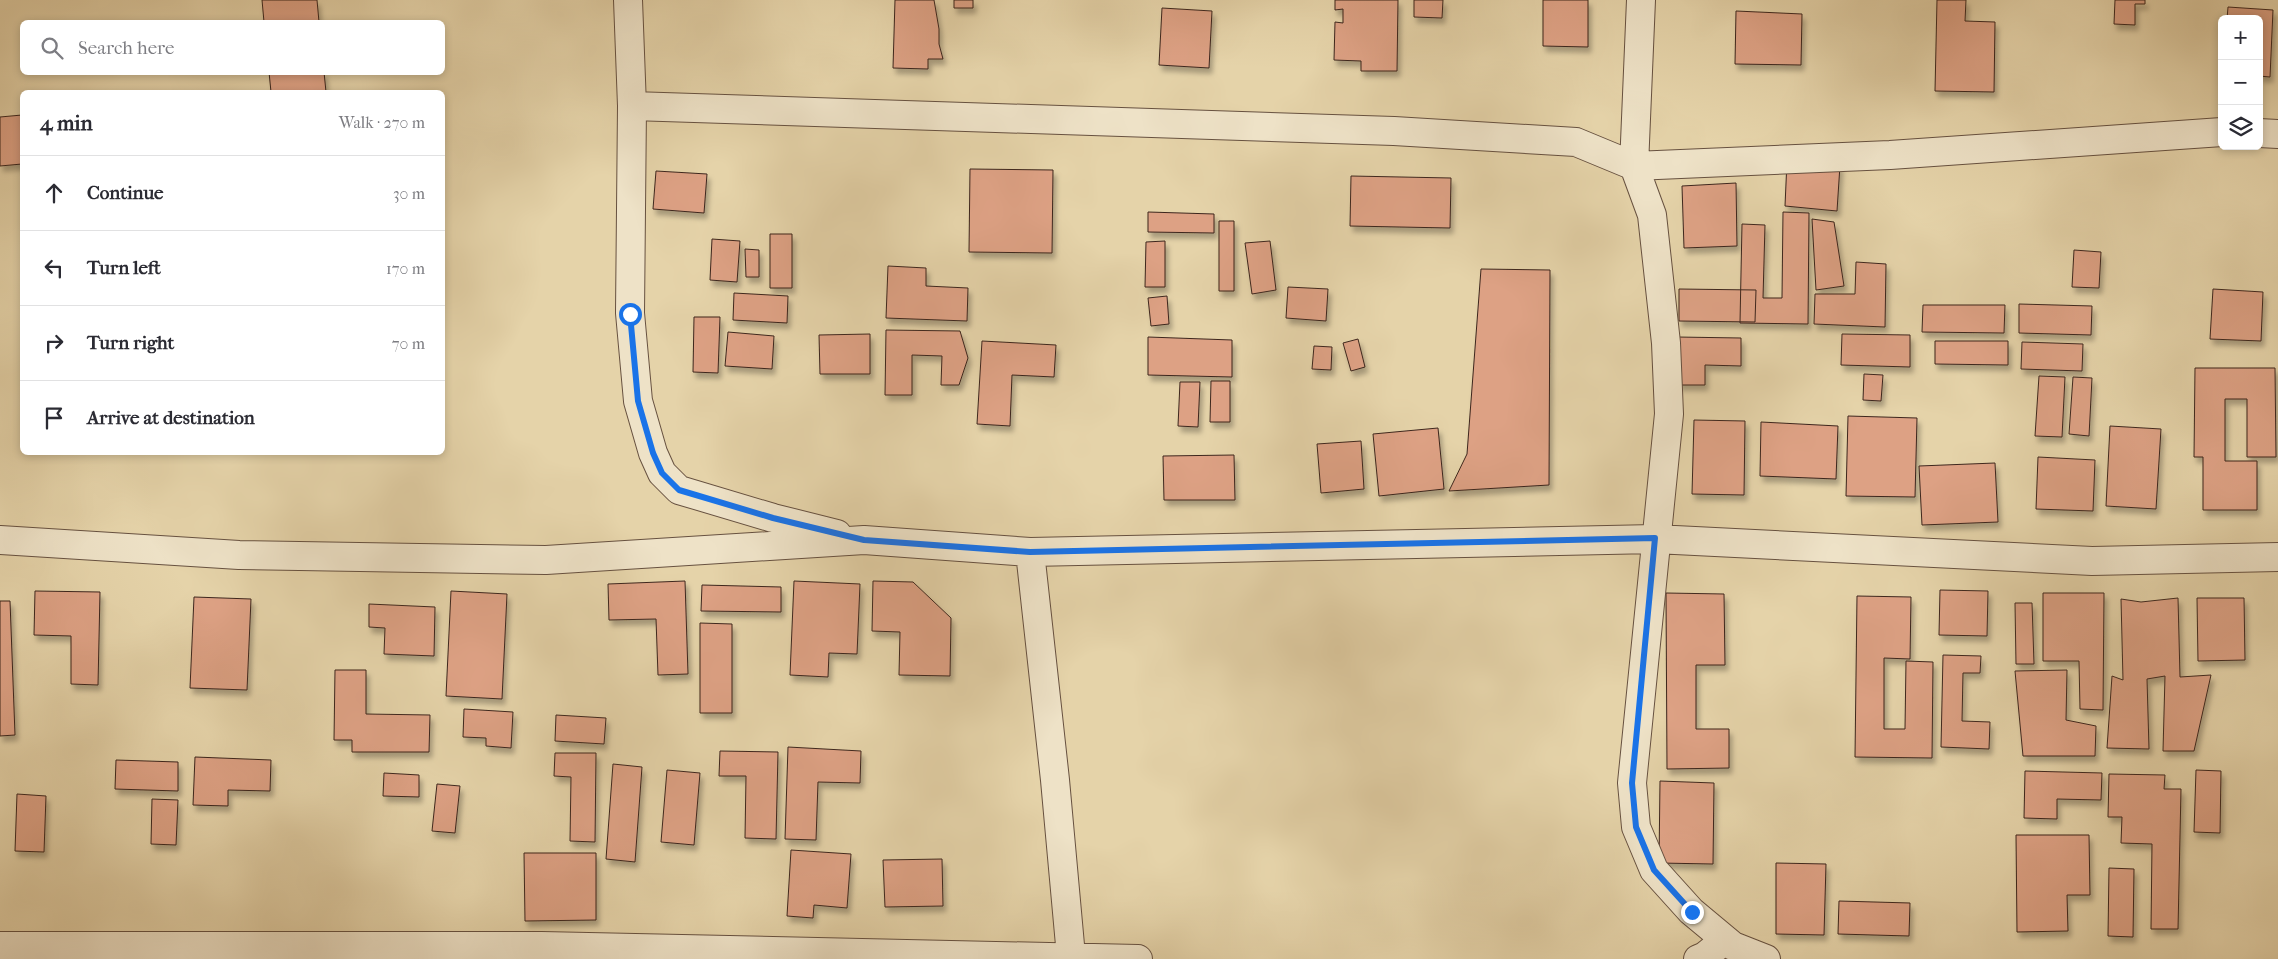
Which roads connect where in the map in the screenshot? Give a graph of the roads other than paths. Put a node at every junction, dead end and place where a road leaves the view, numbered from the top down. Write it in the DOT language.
graph roads {
  1 [pos="628,0"];
  2 [pos="1641,0"];
  3 [pos="632,106"];
  4 [pos="2218,132"];
  5 [pos="2263,133"];
  6 [pos="2278,134"];
  7 [pos="1634,166"];
  8 [pos="1655,538"];
  9 [pos="0,540"];
  10 [pos="864,540"];
  11 [pos="1030,552"];
  12 [pos="2278,557"];
  13 [pos="0,946"];
  14 [pos="1708,954"];
  15 [pos="1071,956"];
  16 [pos="1138,959"];
  17 [pos="1766,959"];
  1 -- 3 [label="street"];
  2 -- 7 [label="street"];
  3 -- 7 [label="street"];
  3 -- 10 [label="street"];
  4 -- 7 [label="street"];
  5 -- 6 [label="street"];
  7 -- 8 [label="street"];
  8 -- 11 [label="street"];
  8 -- 12 [label="street"];
  8 -- 14 [label="street"];
  9 -- 10 [label="street"];
  10 -- 11 [label="street"];
  11 -- 15 [label="street"];
  13 -- 15 [label="street"];
  14 -- 17 [label="street"];
  15 -- 16 [label="street"];
}
